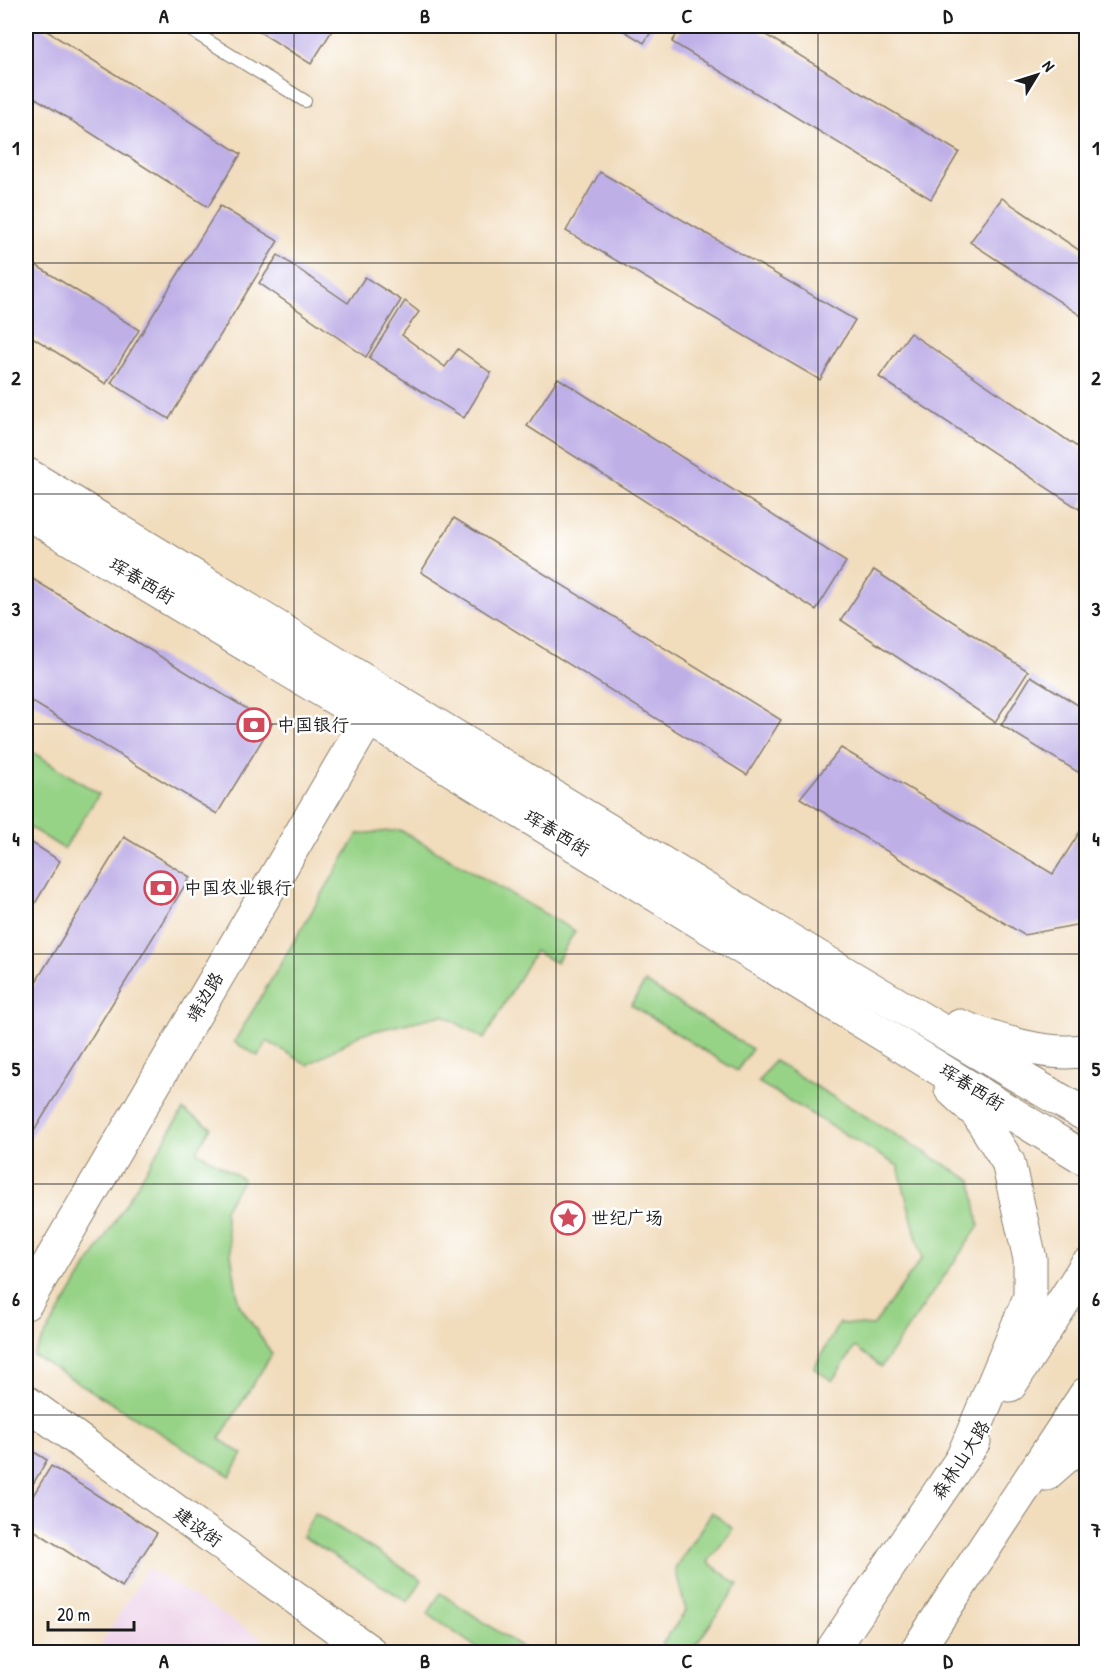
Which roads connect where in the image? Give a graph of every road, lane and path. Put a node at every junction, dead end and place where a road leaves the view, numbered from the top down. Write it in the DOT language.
graph roads {
  1 [pos="184,26"];
  2 [pos="305,101"];
  3 [pos="26,474"];
  4 [pos="26,512"];
  5 [pos="377,704"];
  6 [pos="870,990"];
  7 [pos="906,1047"];
  8 [pos="1086,1050"];
  9 [pos="1086,1115"];
  10 [pos="1086,1159"];
  11 [pos="1086,1266"];
  12 [pos="26,1303"];
  13 [pos="1086,1394"];
  14 [pos="26,1402"];
  15 [pos="1086,1439"];
  16 [pos="962,1459"];
  17 [pos="1013,1503"];
  18 [pos="370,1653"];
  19 [pos="831,1653"];
  20 [pos="916,1653"];
  1 -- 2 [label="lane"];
  3 -- 5 [label="main road, 珲春西街"];
  4 -- 5 [label="main road, 珲春西街"];
  5 -- 6 [label="main road, 珲春西街"];
  5 -- 7 [label="main road, 珲春西街"];
  5 -- 12 [label="main road, 靖边路"];
  6 -- 8 [label="main road"];
  6 -- 9 [label="main road, 珲春西街"];
  7 -- 10 [label="main road, 珲春西街"];
  7 -- 16 [label="main road"];
  11 -- 16 [label="main road, 森林山大路"];
  13 -- 17 [label="main road"];
  14 -- 18 [label="main road, 建设街"];
  15 -- 17 [label="main road"];
  16 -- 19 [label="main road, 森林山大路"];
  17 -- 20 [label="main road"];
}
